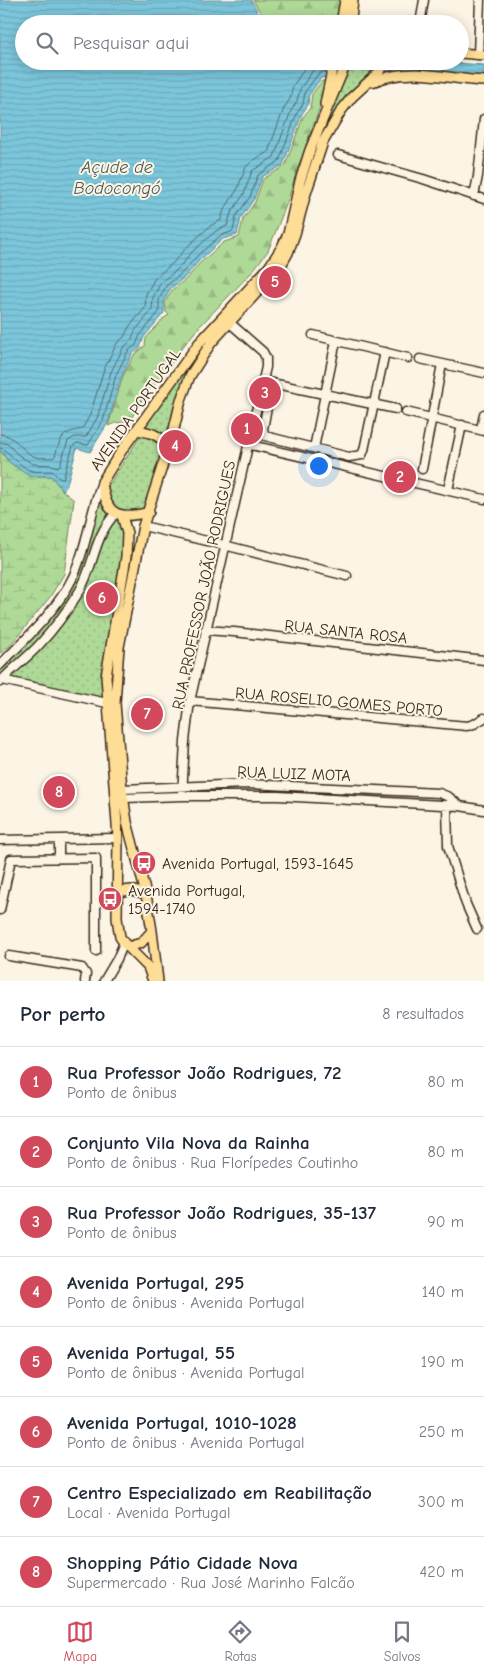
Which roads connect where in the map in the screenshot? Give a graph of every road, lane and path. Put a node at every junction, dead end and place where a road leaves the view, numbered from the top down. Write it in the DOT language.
graph roads {
  1 [pos="344,0"];
  2 [pos="353,0"];
  3 [pos="424,0"];
  4 [pos="480,0"];
  5 [pos="342,15"];
  6 [pos="352,15"];
  7 [pos="422,15"];
  8 [pos="481,55"];
  9 [pos="335,70"];
  10 [pos="341,70"];
  11 [pos="380,70"];
  12 [pos="336,77"];
  13 [pos="484,81"];
  14 [pos="367,84"];
  15 [pos="484,120"];
  16 [pos="338,155"];
  17 [pos="474,196"];
  18 [pos="484,199"];
  19 [pos="230,323"];
  20 [pos="313,335"];
  21 [pos="336,342"];
  22 [pos="385,352"];
  23 [pos="408,358"];
  24 [pos="420,359"];
  25 [pos="442,364"];
  26 [pos="484,373"];
  27 [pos="262,380"];
  28 [pos="325,395"];
  29 [pos="269,396"];
  30 [pos="374,405"];
  31 [pos="396,410"];
  32 [pos="406,412"];
  33 [pos="484,414"];
  34 [pos="431,419"];
  35 [pos="462,425"];
  36 [pos="137,430"];
  37 [pos="482,430"];
  38 [pos="247,444"];
  39 [pos="169,447"];
  40 [pos="314,448"];
  41 [pos="422,469"];
  42 [pos="102,482"];
  43 [pos="448,490"];
  44 [pos="484,499"];
  45 [pos="149,512"];
  46 [pos="119,515"];
  47 [pos="144,526"];
  48 [pos="224,545"];
  49 [pos="347,576"];
  50 [pos="205,630"];
  51 [pos="484,660"];
  52 [pos="0,665"];
  53 [pos="1,681"];
  54 [pos="190,701"];
  55 [pos="107,703"];
  56 [pos="484,718"];
  57 [pos="182,787"];
  58 [pos="123,794"];
  59 [pos="182,796"];
  60 [pos="447,805"];
  61 [pos="460,806"];
  62 [pos="484,810"];
  63 [pos="118,838"];
  64 [pos="59,839"];
  65 [pos="0,840"];
  66 [pos="59,858"];
  67 [pos="117,892"];
  68 [pos="146,894"];
  69 [pos="0,910"];
  70 [pos="477,929"];
  71 [pos="152,931"];
  72 [pos="126,945"];
  73 [pos="96,951"];
  74 [pos="8,956"];
  75 [pos="85,981"];
  76 [pos="104,981"];
  77 [pos="153,981"];
  78 [pos="158,981"];
  1 -- 5 [label="main road"];
  2 -- 6 [label="main road"];
  3 -- 7 [label="street"];
  4 -- 8 [label="street"];
  9 -- 12 [label="main road, AVENIDA PORTUGAL"];
  10 -- 12 [label="main road, AVENIDA PORTUGAL"];
  11 -- 14 [label="main road, AVENIDA PORTUGAL"];
  12 -- 36 [label="main road, AVENIDA PORTUGAL"];
  13 -- 14 [label="main road"];
  14 -- 19 [label="main road, AVENIDA PORTUGAL"];
  15 -- 17 [label="street"];
  16 -- 17 [label="street"];
  17 -- 18 [label="street"];
  19 -- 27 [label="street, RUA PROFESSOR JOÃO RODRIGUES"];
  19 -- 39 [label="main road, AVENIDA PORTUGAL"];
  20 -- 21 [label="street"];
  21 -- 22 [label="street"];
  21 -- 28 [label="street"];
  22 -- 23 [label="street"];
  22 -- 30 [label="street"];
  24 -- 25 [label="street"];
  25 -- 26 [label="street"];
  25 -- 34 [label="street"];
  27 -- 28 [label="street"];
  27 -- 38 [label="street, RUA PROFESSOR JOÃO RODRIGUES"];
  28 -- 30 [label="street"];
  28 -- 40 [label="street"];
  29 -- 40 [label="street"];
  30 -- 31 [label="street"];
  30 -- 40 [label="street"];
  32 -- 34 [label="street"];
  33 -- 37 [label="street"];
  34 -- 35 [label="street"];
  34 -- 41 [label="street"];
  35 -- 37 [label="street"];
  35 -- 43 [label="street"];
  36 -- 39 [label="main road"];
  36 -- 42 [label="main road, AVENIDA PORTUGAL"];
  38 -- 43 [label="street"];
  38 -- 48 [label="street, RUA PROFESSOR JOÃO RODRIGUES"];
  39 -- 45 [label="main road, AVENIDA PORTUGAL"];
  42 -- 46 [label="main road, AVENIDA PORTUGAL"];
  42 -- 52 [label="street"];
  43 -- 44 [label="street"];
  45 -- 46 [label="main road"];
  45 -- 47 [label="main road, AVENIDA PORTUGAL"];
  46 -- 53 [label="street"];
  46 -- 55 [label="main road, AVENIDA PORTUGAL"];
  47 -- 48 [label="street"];
  47 -- 58 [label="main road, AVENIDA PORTUGAL"];
  48 -- 49 [label="street"];
  48 -- 50 [label="street, RUA PROFESSOR JOÃO RODRIGUES"];
  50 -- 51 [label="street, RUA SANTA ROSA"];
  50 -- 54 [label="street, RUA PROFESSOR JOÃO RODRIGUES"];
  53 -- 55 [label="street"];
  54 -- 56 [label="street, RUA ROSELIO GOMES PORTO"];
  54 -- 57 [label="street, RUA PROFESSOR JOÃO RODRIGUES"];
  55 -- 63 [label="main road, AVENIDA PORTUGAL"];
  57 -- 58 [label="street, RUA LUIZ MOTA"];
  57 -- 59 [label="street, RUA PROFESSOR JOÃO RODRIGUES"];
  57 -- 61 [label="street, RUA LUIZ MOTA"];
  58 -- 59 [label="street, RUA LUIZ MOTA"];
  58 -- 68 [label="main road, AVENIDA PORTUGAL"];
  59 -- 60 [label="street, RUA LUIZ MOTA"];
  60 -- 61 [label="street, RUA LUIZ MOTA"];
  60 -- 70 [label="street"];
  61 -- 62 [label="street, RUA LUIZ MOTA"];
  63 -- 64 [label="street"];
  63 -- 67 [label="main road, AVENIDA PORTUGAL"];
  64 -- 65 [label="street"];
  64 -- 66 [label="street"];
  66 -- 69 [label="street"];
  66 -- 73 [label="street"];
  67 -- 68 [label="main road"];
  67 -- 72 [label="main road, AVENIDA PORTUGAL"];
  68 -- 71 [label="main road, AVENIDA PORTUGAL"];
  71 -- 72 [label="main road"];
  71 -- 78 [label="main road, AVENIDA PORTUGAL"];
  72 -- 76 [label="street"];
  72 -- 77 [label="main road, AVENIDA PORTUGAL"];
  74 -- 75 [label="street"];
}
